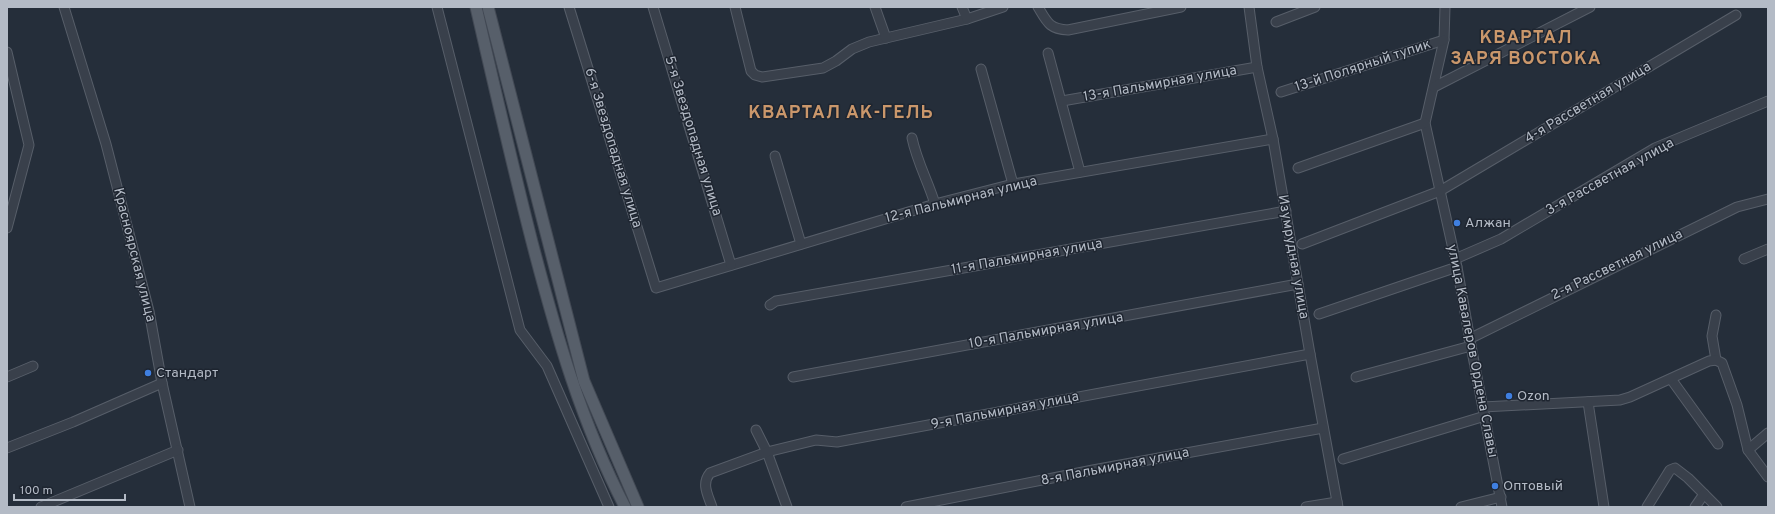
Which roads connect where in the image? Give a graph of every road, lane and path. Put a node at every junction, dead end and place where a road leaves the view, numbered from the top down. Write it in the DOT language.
graph roads {
  1 [pos="64,7"];
  2 [pos="437,7"];
  3 [pos="476,7"];
  4 [pos="488,7"];
  5 [pos="569,7"];
  6 [pos="653,7"];
  7 [pos="735,7"];
  8 [pos="874,7"];
  9 [pos="962,7"];
  10 [pos="1003,7"];
  11 [pos="1038,7"];
  12 [pos="1180,7"];
  13 [pos="1249,7"];
  14 [pos="1315,7"];
  15 [pos="1445,7"];
  16 [pos="1590,7"];
  17 [pos="1736,15"];
  18 [pos="967,19"];
  19 [pos="1276,22"];
  20 [pos="886,38"];
  21 [pos="1444,40"];
  22 [pos="7,52"];
  23 [pos="1048,53"];
  24 [pos="1257,67"];
  25 [pos="981,69"];
  26 [pos="1434,87"];
  27 [pos="1281,92"];
  28 [pos="1768,100"];
  29 [pos="1062,101"];
  30 [pos="1425,123"];
  31 [pos="912,138"];
  32 [pos="1273,138"];
  33 [pos="775,156"];
  34 [pos="1298,168"];
  35 [pos="1080,172"];
  36 [pos="1013,184"];
  37 [pos="1440,191"];
  38 [pos="1768,199"];
  39 [pos="935,204"];
  40 [pos="1286,211"];
  41 [pos="7,228"];
  42 [pos="800,244"];
  43 [pos="1302,244"];
  44 [pos="1768,249"];
  45 [pos="1744,259"];
  46 [pos="1456,263"];
  47 [pos="731,265"];
  48 [pos="1298,284"];
  49 [pos="656,288"];
  50 [pos="770,305"];
  51 [pos="1319,314"];
  52 [pos="1716,315"];
  53 [pos="1470,343"];
  54 [pos="1310,354"];
  55 [pos="1716,360"];
  56 [pos="33,366"];
  57 [pos="7,376"];
  58 [pos="793,377"];
  59 [pos="1356,377"];
  60 [pos="1671,379"];
  61 [pos="162,383"];
  62 [pos="1588,402"];
  63 [pos="1483,407"];
  64 [pos="1485,416"];
  65 [pos="1323,428"];
  66 [pos="756,430"];
  67 [pos="1768,433"];
  68 [pos="1718,444"];
  69 [pos="7,448"];
  70 [pos="178,450"];
  71 [pos="1748,450"];
  72 [pos="768,452"];
  73 [pos="1343,459"];
  74 [pos="1768,477"];
  75 [pos="1704,494"];
  76 [pos="1501,497"];
  77 [pos="1338,504"];
  78 [pos="41,507"];
  79 [pos="190,507"];
  80 [pos="609,507"];
  81 [pos="625,507"];
  82 [pos="638,507"];
  83 [pos="712,507"];
  84 [pos="787,507"];
  85 [pos="906,507"];
  86 [pos="1306,507"];
  87 [pos="1460,507"];
  88 [pos="1502,507"];
  89 [pos="1604,507"];
  90 [pos="1647,507"];
  91 [pos="1695,507"];
  92 [pos="1717,507"];
  1 -- 61 [label="street, Красноярская улица"];
  2 -- 80 [label="street"];
  3 -- 81 [label="main road"];
  4 -- 82 [label="main road"];
  5 -- 49 [label="street, 6-я Звездопадная улица"];
  6 -- 47 [label="street, 5-я Звездопадная улица"];
  7 -- 20 [label="street"];
  8 -- 20 [label="street"];
  9 -- 18 [label="street"];
  10 -- 18 [label="street"];
  11 -- 12 [label="street"];
  13 -- 24 [label="street, Изумрудная улица"];
  14 -- 19 [label="street"];
  15 -- 21 [label="street, улица Кавалеров Ордена Славы"];
  16 -- 26 [label="street"];
  17 -- 37 [label="street, 4-я Рассветная улица"];
  18 -- 20 [label="street"];
  21 -- 26 [label="street, улица Кавалеров Ордена Славы"];
  21 -- 27 [label="street, 13-й Полярный тупик"];
  22 -- 41 [label="street"];
  23 -- 29 [label="street"];
  24 -- 29 [label="street, 13-я Пальмирная улица"];
  24 -- 32 [label="street, Изумрудная улица"];
  25 -- 36 [label="street"];
  26 -- 30 [label="street, улица Кавалеров Ордена Славы"];
  28 -- 46 [label="street, 3-я Рассветная улица"];
  29 -- 35 [label="street"];
  30 -- 34 [label="street"];
  30 -- 37 [label="street, улица Кавалеров Ордена Славы"];
  31 -- 39 [label="street"];
  32 -- 35 [label="street, 12-я Пальмирная улица"];
  32 -- 40 [label="street, Изумрудная улица"];
  33 -- 42 [label="street"];
  35 -- 36 [label="street, 12-я Пальмирная улица"];
  36 -- 39 [label="street, 12-я Пальмирная улица"];
  37 -- 43 [label="street, 4-я Рассветная улица"];
  37 -- 46 [label="street, улица Кавалеров Ордена Славы"];
  38 -- 53 [label="street, 2-я Рассветная улица"];
  39 -- 42 [label="street, 12-я Пальмирная улица"];
  40 -- 48 [label="street, Изумрудная улица"];
  40 -- 50 [label="street, 11-я Пальмирная улица"];
  42 -- 47 [label="street, 12-я Пальмирная улица"];
  44 -- 45 [label="street"];
  46 -- 51 [label="street, 3-я Рассветная улица"];
  46 -- 53 [label="street, улица Кавалеров Ордена Славы"];
  47 -- 49 [label="street, 12-я Пальмирная улица"];
  48 -- 54 [label="street, Изумрудная улица"];
  48 -- 58 [label="street, 10-я Пальмирная улица"];
  52 -- 55 [label="street"];
  53 -- 59 [label="street, 2-я Рассветная улица"];
  53 -- 63 [label="street, улица Кавалеров Ордена Славы"];
  54 -- 65 [label="street, Изумрудная улица"];
  54 -- 72 [label="street, 9-я Пальмирная улица"];
  55 -- 60 [label="street"];
  55 -- 71 [label="street"];
  56 -- 57 [label="street"];
  60 -- 62 [label="street"];
  60 -- 68 [label="street"];
  61 -- 69 [label="street"];
  61 -- 70 [label="street, Красноярская улица"];
  62 -- 63 [label="street"];
  62 -- 89 [label="street"];
  63 -- 64 [label="street, улица Кавалеров Ордена Славы"];
  64 -- 73 [label="street"];
  64 -- 76 [label="street, улица Кавалеров Ордена Славы"];
  65 -- 77 [label="street, Изумрудная улица"];
  65 -- 85 [label="street, 8-я Пальмирная улица"];
  66 -- 72 [label="street"];
  67 -- 71 [label="street"];
  70 -- 78 [label="street"];
  70 -- 79 [label="street, Красноярская улица"];
  71 -- 74 [label="street"];
  72 -- 83 [label="street, 9-я Пальмирная улица"];
  72 -- 84 [label="street"];
  75 -- 90 [label="street"];
  75 -- 91 [label="street"];
  75 -- 92 [label="street"];
  76 -- 87 [label="street"];
  76 -- 88 [label="street, улица Кавалеров Ордена Славы"];
  77 -- 86 [label="street"];
}
